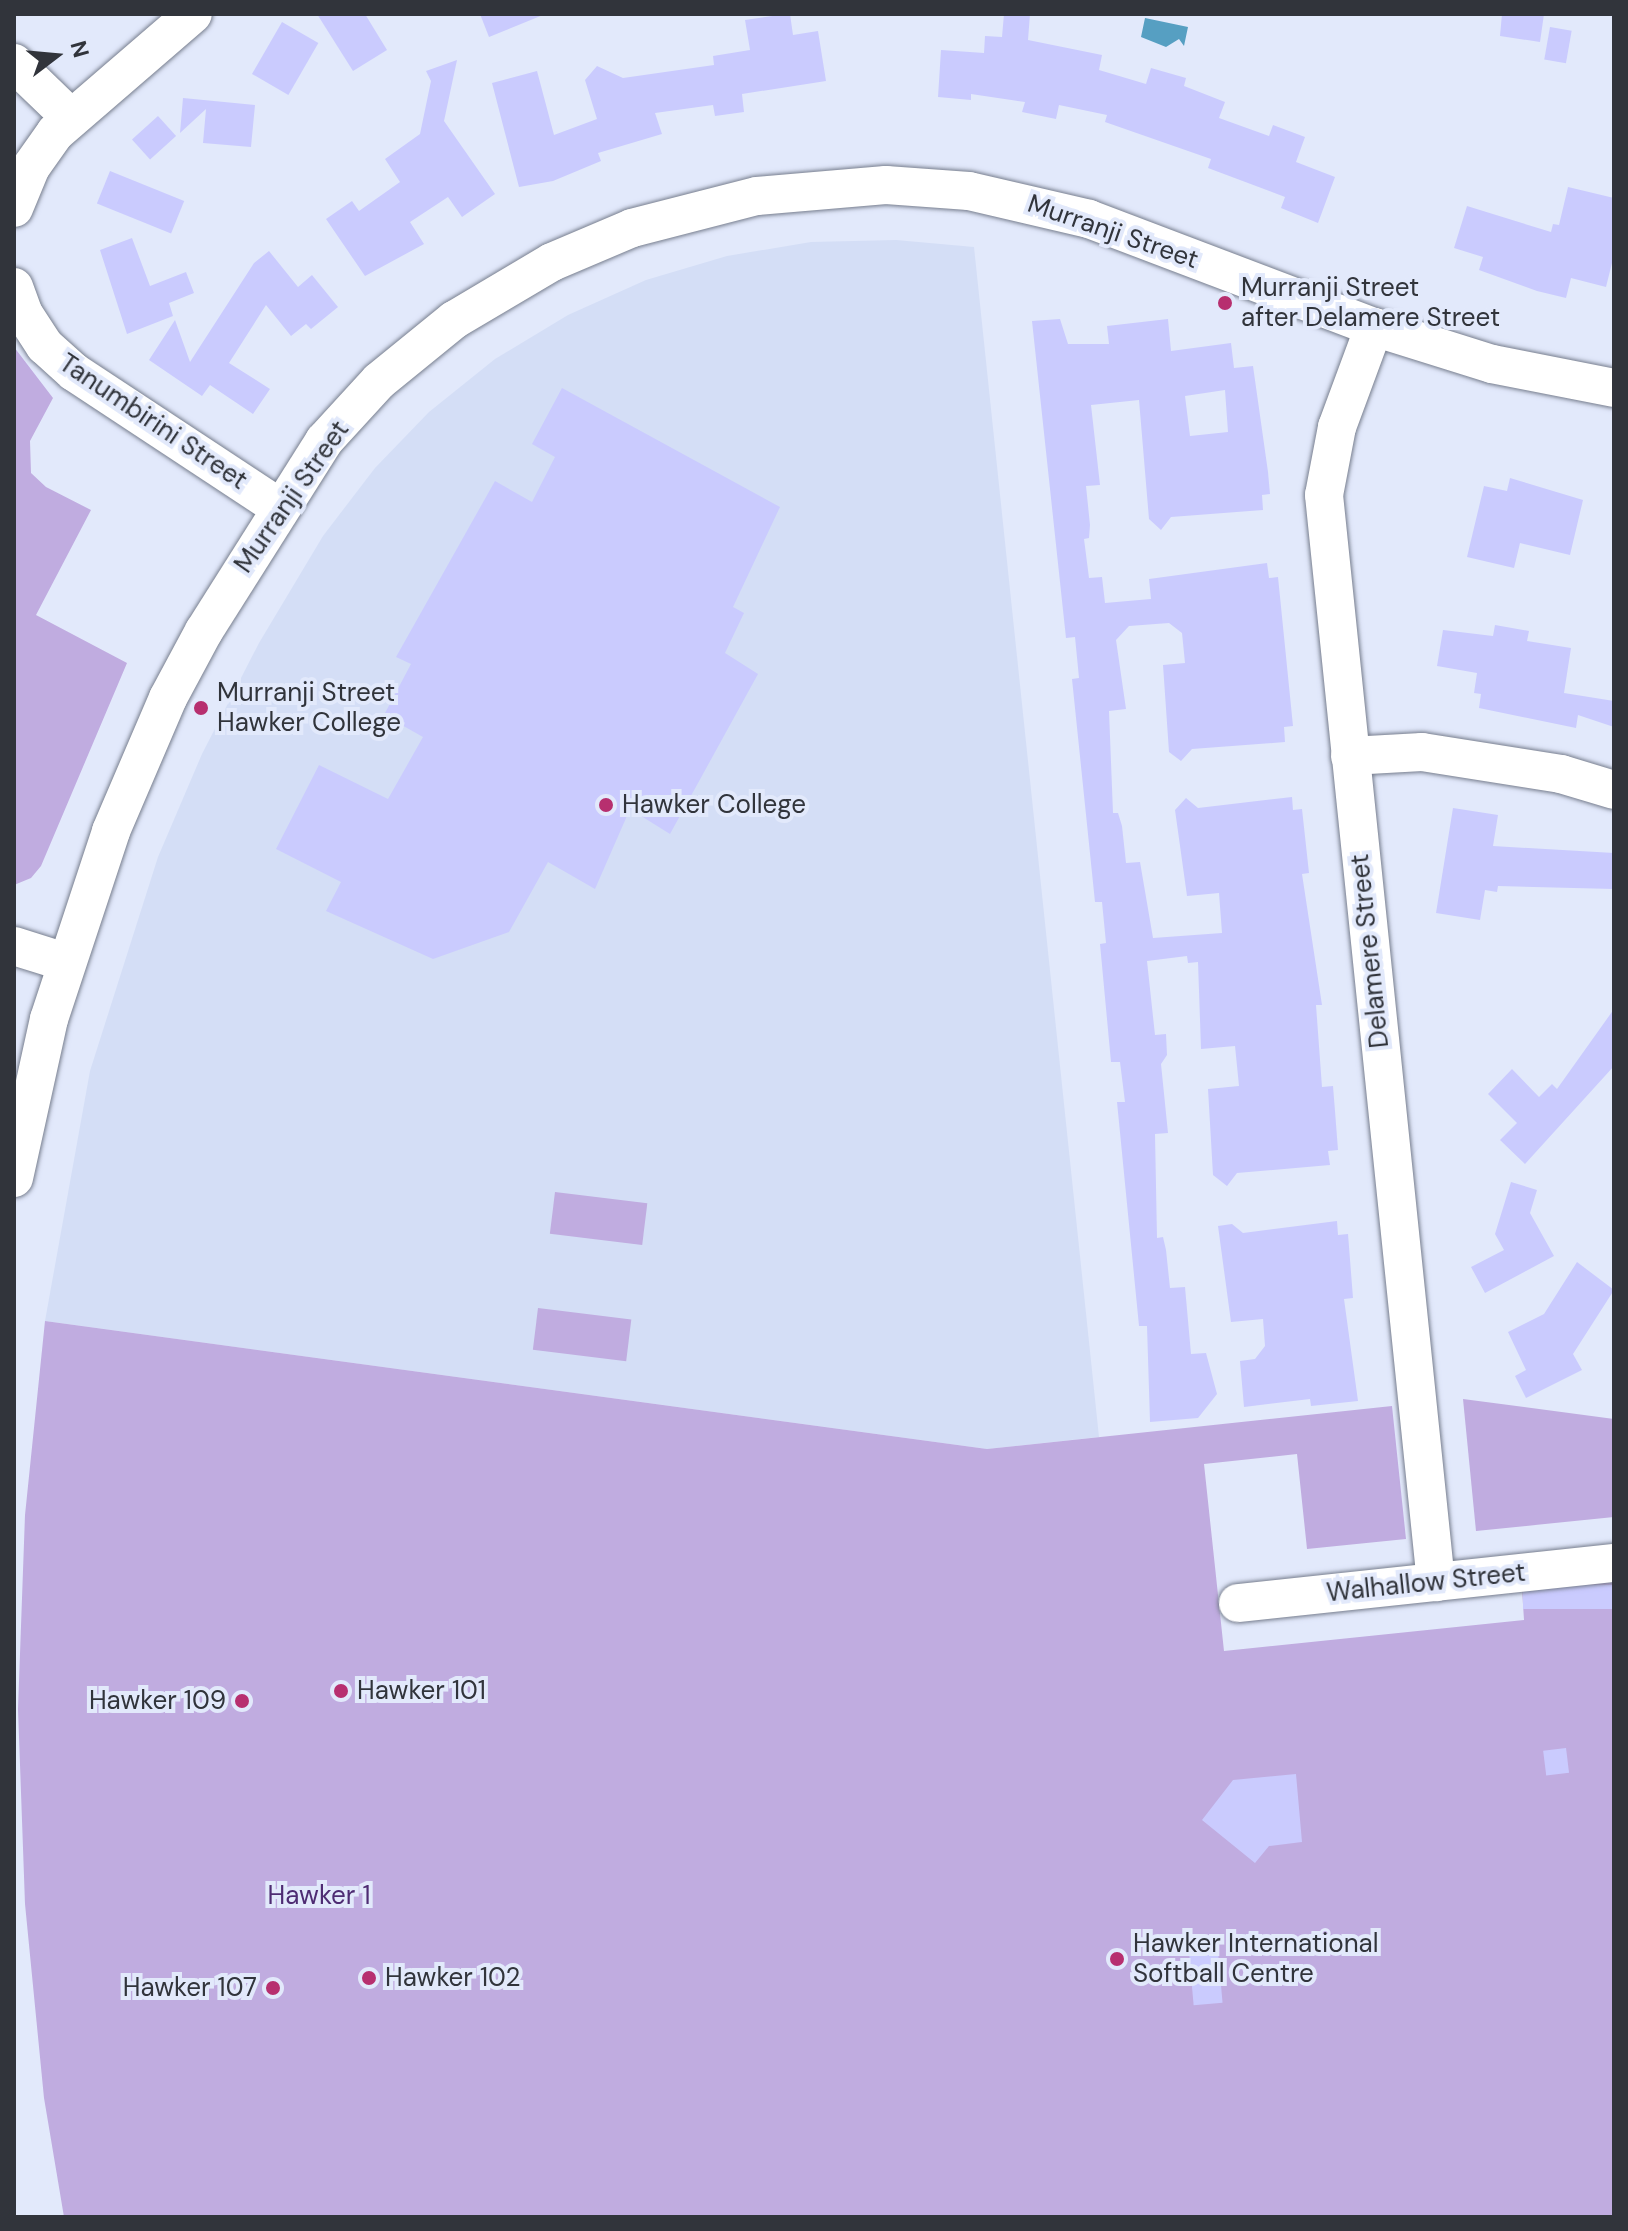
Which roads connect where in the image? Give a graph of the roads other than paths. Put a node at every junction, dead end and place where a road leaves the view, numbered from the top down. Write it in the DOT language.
graph roads {
  1 [pos="193,14"];
  2 [pos="14,63"];
  3 [pos="70,117"];
  4 [pos="14,208"];
  5 [pos="14,287"];
  6 [pos="1374,327"];
  7 [pos="1614,388"];
  8 [pos="279,507"];
  9 [pos="1350,756"];
  10 [pos="1614,790"];
  11 [pos="14,946"];
  12 [pos="65,962"];
  13 [pos="14,1178"];
  14 [pos="1614,1563"];
  15 [pos="1436,1582"];
  16 [pos="1238,1603"];
  1 -- 3 [label="street"];
  2 -- 3 [label="street"];
  3 -- 4 [label="street"];
  5 -- 8 [label="street, Tanumbirini Street"];
  6 -- 7 [label="street, Murranji Street"];
  6 -- 8 [label="street, Murranji Street"];
  6 -- 9 [label="street, Delamere Street"];
  8 -- 12 [label="street, Murranji Street"];
  9 -- 10 [label="street"];
  9 -- 15 [label="street, Delamere Street"];
  11 -- 12 [label="street"];
  12 -- 13 [label="street, Murranji Street"];
  14 -- 15 [label="street, Walhallow Street"];
  15 -- 16 [label="street, Walhallow Street"];
}
